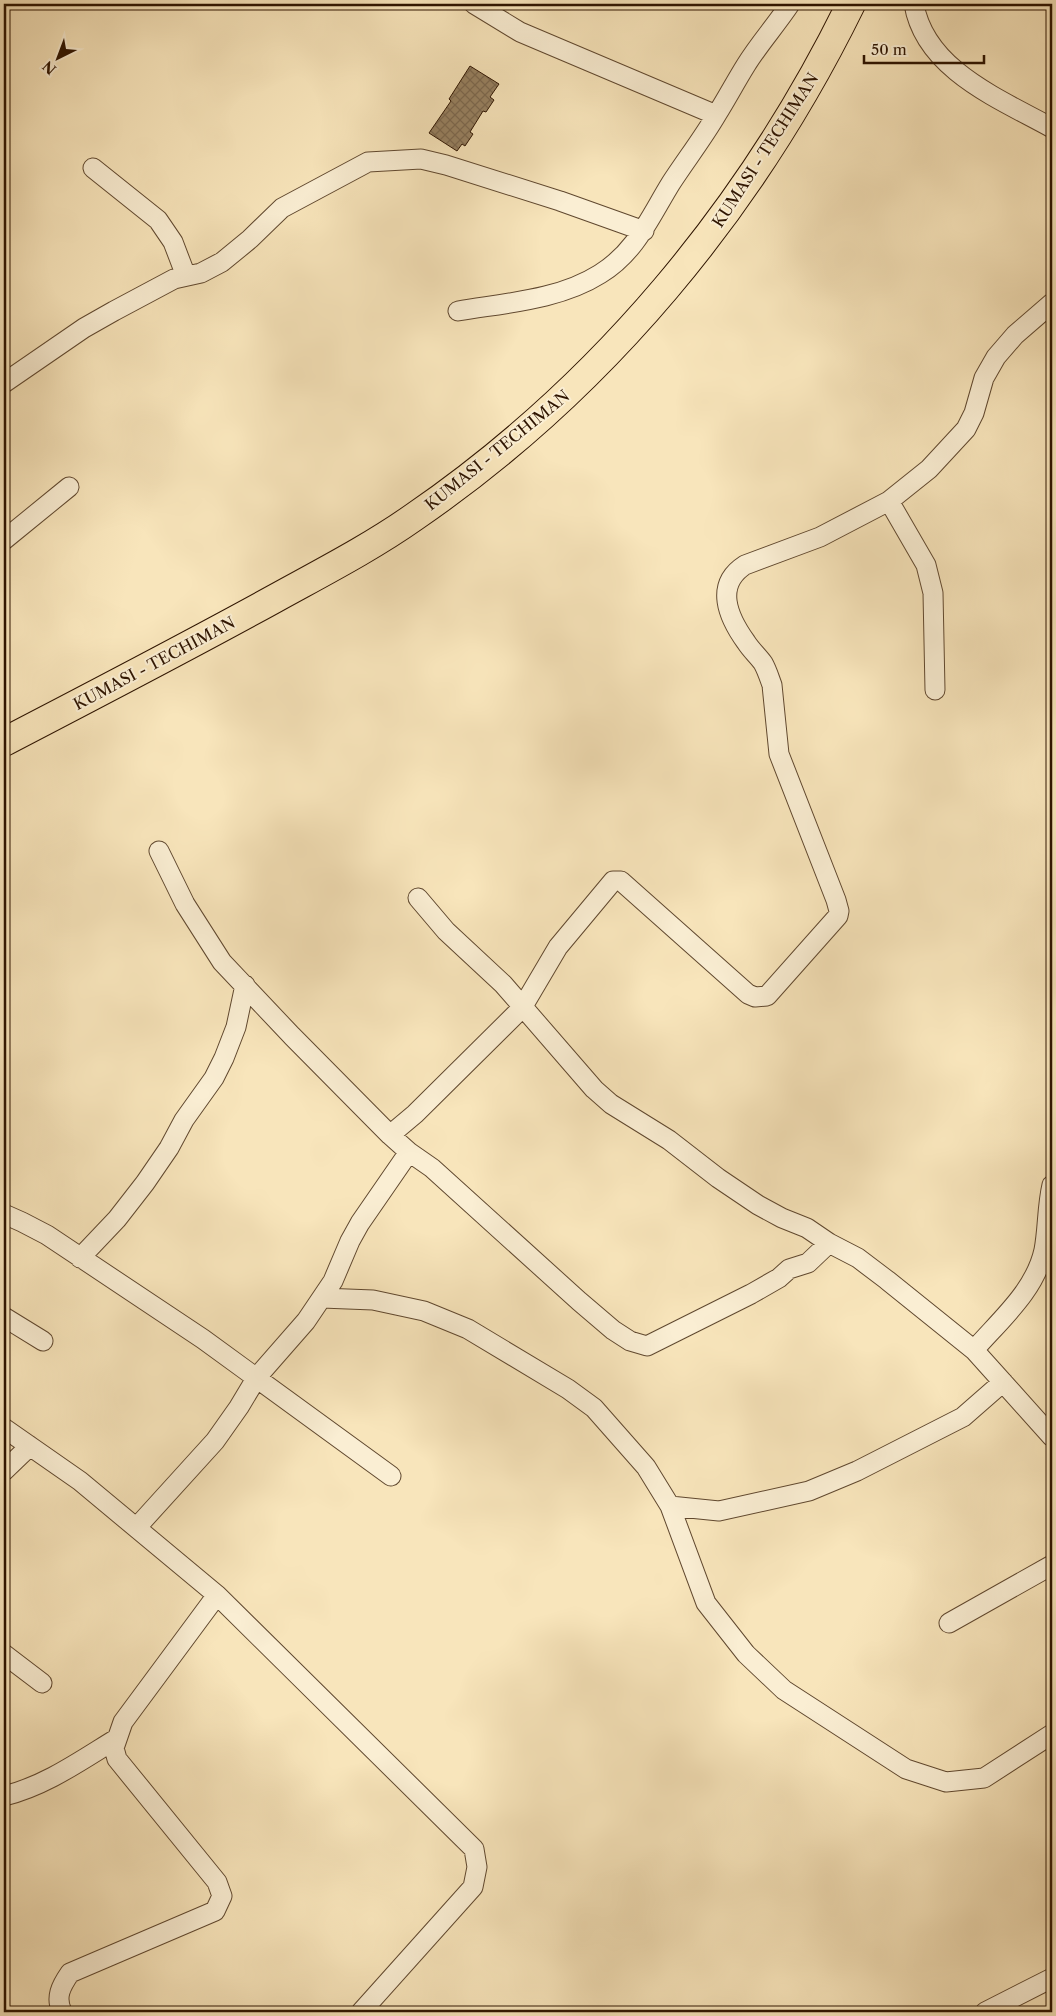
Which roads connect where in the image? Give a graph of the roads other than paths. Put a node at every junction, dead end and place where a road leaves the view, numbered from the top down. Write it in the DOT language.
graph roads {
  1 [pos="474,4"];
  2 [pos="790,4"];
  3 [pos="851,4"];
  4 [pos="914,4"];
  5 [pos="716,115"];
  6 [pos="1052,128"];
  7 [pos="93,168"];
  8 [pos="644,231"];
  9 [pos="186,276"];
  10 [pos="1052,304"];
  11 [pos="458,311"];
  12 [pos="4,383"];
  13 [pos="69,487"];
  14 [pos="889,501"];
  15 [pos="4,540"];
  16 [pos="935,690"];
  17 [pos="4,742"];
  18 [pos="158,851"];
  19 [pos="418,898"];
  20 [pos="245,985"];
  21 [pos="522,1008"];
  22 [pos="390,1135"];
  23 [pos="409,1152"];
  24 [pos="1052,1185"];
  25 [pos="4,1214"];
  26 [pos="829,1244"];
  27 [pos="1048,1251"];
  28 [pos="80,1258"];
  29 [pos="322,1298"];
  30 [pos="4,1317"];
  31 [pos="42,1341"];
  32 [pos="974,1350"];
  33 [pos="257,1378"];
  34 [pos="1003,1382"];
  35 [pos="4,1428"];
  36 [pos="1052,1437"];
  37 [pos="30,1446"];
  38 [pos="4,1471"];
  39 [pos="392,1476"];
  40 [pos="670,1506"];
  41 [pos="137,1527"];
  42 [pos="1052,1565"];
  43 [pos="217,1595"];
  44 [pos="949,1623"];
  45 [pos="4,1654"];
  46 [pos="42,1683"];
  47 [pos="1052,1734"];
  48 [pos="116,1739"];
  49 [pos="4,1796"];
  50 [pos="1052,1978"];
  51 [pos="62,2012"];
  52 [pos="361,2012"];
  53 [pos="986,2012"];
  1 -- 5 [label="street"];
  2 -- 5 [label="street"];
  3 -- 17 [label="highway, KUMASI - TECHIMAN"];
  4 -- 6 [label="street"];
  5 -- 8 [label="street"];
  7 -- 9 [label="street"];
  8 -- 9 [label="street"];
  8 -- 11 [label="street"];
  9 -- 12 [label="street"];
  10 -- 14 [label="street"];
  13 -- 15 [label="street"];
  14 -- 16 [label="street"];
  14 -- 21 [label="street"];
  18 -- 20 [label="street"];
  19 -- 21 [label="street"];
  20 -- 22 [label="street"];
  20 -- 28 [label="street"];
  21 -- 22 [label="street"];
  21 -- 26 [label="street"];
  22 -- 23 [label="street"];
  23 -- 26 [label="street"];
  23 -- 29 [label="street"];
  24 -- 27 [label="street"];
  25 -- 28 [label="street"];
  26 -- 32 [label="street"];
  27 -- 32 [label="street"];
  28 -- 33 [label="street"];
  29 -- 33 [label="street"];
  29 -- 40 [label="street"];
  30 -- 31 [label="street"];
  32 -- 34 [label="street"];
  33 -- 39 [label="street"];
  33 -- 41 [label="street"];
  34 -- 36 [label="street"];
  34 -- 40 [label="street"];
  35 -- 37 [label="street"];
  37 -- 38 [label="street"];
  37 -- 41 [label="street"];
  40 -- 47 [label="street"];
  41 -- 43 [label="street"];
  42 -- 44 [label="street"];
  43 -- 48 [label="street"];
  43 -- 52 [label="street"];
  45 -- 46 [label="street"];
  48 -- 49 [label="street"];
  48 -- 51 [label="street"];
  50 -- 53 [label="street"];
}
